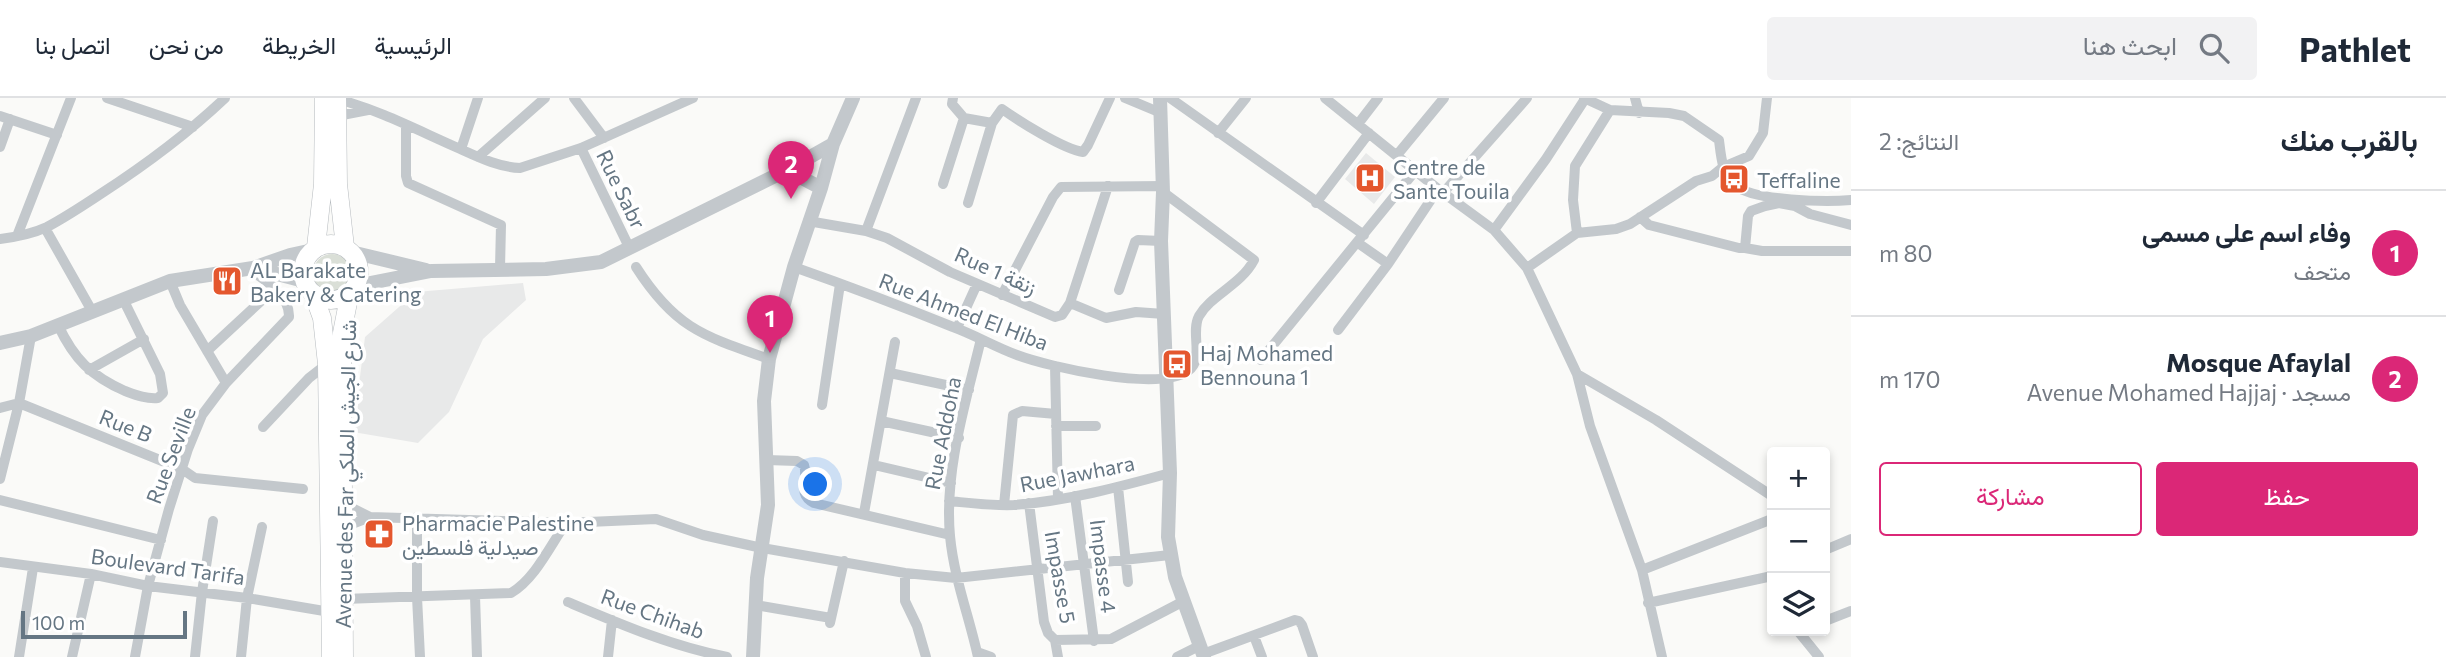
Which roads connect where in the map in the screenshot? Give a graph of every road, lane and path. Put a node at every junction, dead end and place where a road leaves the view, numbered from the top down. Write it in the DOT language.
graph roads {
  1 [pos="71,98"];
  2 [pos="108,98"];
  3 [pos="225,98"];
  4 [pos="478,98"];
  5 [pos="545,98"];
  6 [pos="574,98"];
  7 [pos="693,98"];
  8 [pos="853,98"];
  9 [pos="916,98"];
  10 [pos="953,98"];
  11 [pos="1110,98"];
  12 [pos="1125,98"];
  13 [pos="1160,98"];
  14 [pos="1170,98"];
  15 [pos="1246,98"];
  16 [pos="1325,98"];
  17 [pos="1378,98"];
  18 [pos="1444,98"];
  19 [pos="1527,98"];
  20 [pos="1635,98"];
  21 [pos="1767,98"];
  22 [pos="1585,99"];
  23 [pos="334,103"];
  24 [pos="1000,104"];
  25 [pos="368,110"];
  26 [pos="1610,110"];
  27 [pos="1161,113"];
  28 [pos="1639,113"];
  29 [pos="5,117"];
  30 [pos="964,118"];
  31 [pos="992,123"];
  32 [pos="1358,124"];
  33 [pos="406,125"];
  34 [pos="193,127"];
  35 [pos="1218,133"];
  36 [pos="1369,133"];
  37 [pos="57,135"];
  38 [pos="604,138"];
  39 [pos="833,144"];
  40 [pos="0,147"];
  41 [pos="581,148"];
  42 [pos="461,149"];
  43 [pos="1397,155"];
  44 [pos="478,157"];
  45 [pos="1723,167"];
  46 [pos="787,170"];
  47 [pos="1415,171"];
  48 [pos="943,184"];
  49 [pos="1108,186"];
  50 [pos="821,188"];
  51 [pos="1163,189"];
  52 [pos="1440,191"];
  53 [pos="1851,200"];
  54 [pos="968,203"];
  55 [pos="1317,203"];
  56 [pos="1640,217"];
  57 [pos="808,221"];
  58 [pos="1851,225"];
  59 [pos="45,228"];
  60 [pos="1494,230"];
  61 [pos="866,231"];
  62 [pos="1577,233"];
  63 [pos="17,236"];
  64 [pos="0,239"];
  65 [pos="1361,239"];
  66 [pos="1161,241"];
  67 [pos="629,247"];
  68 [pos="1745,248"];
  69 [pos="314,249"];
  70 [pos="348,250"];
  71 [pos="1851,251"];
  72 [pos="1388,264"];
  73 [pos="636,267"];
  74 [pos="794,267"];
  75 [pos="251,268"];
  76 [pos="500,268"];
  77 [pos="1527,268"];
  78 [pos="431,271"];
  79 [pos="170,281"];
  80 [pos="840,284"];
  81 [pos="977,284"];
  82 [pos="309,287"];
  83 [pos="274,289"];
  84 [pos="353,289"];
  85 [pos="1119,290"];
  86 [pos="1002,295"];
  87 [pos="123,299"];
  88 [pos="1070,303"];
  89 [pos="92,311"];
  90 [pos="1164,314"];
  91 [pos="58,325"];
  92 [pos="957,328"];
  93 [pos="1338,330"];
  94 [pos="32,336"];
  95 [pos="144,339"];
  96 [pos="981,339"];
  97 [pos="895,342"];
  98 [pos="0,343"];
  99 [pos="207,351"];
  100 [pos="769,359"];
  101 [pos="1261,360"];
  102 [pos="327,364"];
  103 [pos="1055,366"];
  104 [pos="89,370"];
  105 [pos="890,373"];
  106 [pos="1577,374"];
  107 [pos="1166,378"];
  108 [pos="226,383"];
  109 [pos="969,390"];
  110 [pos="19,403"];
  111 [pos="822,405"];
  112 [pos="0,408"];
  113 [pos="1056,420"];
  114 [pos="881,421"];
  115 [pos="1096,426"];
  116 [pos="263,427"];
  117 [pos="959,438"];
  118 [pos="767,460"];
  119 [pos="874,465"];
  120 [pos="181,469"];
  121 [pos="1170,473"];
  122 [pos="1,474"];
  123 [pos="951,483"];
  124 [pos="1118,487"];
  125 [pos="303,489"];
  126 [pos="1767,493"];
  127 [pos="1075,496"];
  128 [pos="1058,499"];
  129 [pos="0,500"];
  130 [pos="949,501"];
  131 [pos="1029,502"];
  132 [pos="342,503"];
  133 [pos="1004,505"];
  134 [pos="864,513"];
  135 [pos="370,517"];
  136 [pos="416,517"];
  137 [pos="213,521"];
  138 [pos="1767,521"];
  139 [pos="566,523"];
  140 [pos="262,527"];
  141 [pos="344,527"];
  142 [pos="950,535"];
  143 [pos="1851,539"];
  144 [pos="161,540"];
  145 [pos="762,548"];
  146 [pos="1830,548"];
  147 [pos="1170,555"];
  148 [pos="1125,559"];
  149 [pos="844,561"];
  150 [pos="0,562"];
  151 [pos="1084,564"];
  152 [pos="33,568"];
  153 [pos="1038,569"];
  154 [pos="1642,570"];
  155 [pos="905,573"];
  156 [pos="91,574"];
  157 [pos="1767,577"];
  158 [pos="956,578"];
  159 [pos="1128,582"];
  160 [pos="148,586"];
  161 [pos="202,592"];
  162 [pos="475,596"];
  163 [pos="247,597"];
  164 [pos="417,597"];
  165 [pos="344,599"];
  166 [pos="1184,601"];
  167 [pos="568,602"];
  168 [pos="1648,603"];
  169 [pos="755,605"];
  170 [pos="330,611"];
  171 [pos="1851,611"];
  172 [pos="1830,619"];
  173 [pos="612,620"];
  174 [pos="1254,636"];
  175 [pos="1803,636"];
  176 [pos="1055,640"];
  177 [pos="1094,640"];
  178 [pos="1203,652"];
  179 [pos="977,654"];
  180 [pos="19,657"];
  181 [pos="72,657"];
  182 [pos="135,657"];
  183 [pos="195,657"];
  184 [pos="241,657"];
  185 [pos="331,657"];
  186 [pos="344,657"];
  187 [pos="420,657"];
  188 [pos="477,657"];
  189 [pos="608,657"];
  190 [pos="727,657"];
  191 [pos="753,657"];
  192 [pos="926,657"];
  193 [pos="991,657"];
  194 [pos="1058,657"];
  195 [pos="1177,657"];
  196 [pos="1262,657"];
  197 [pos="1314,657"];
  198 [pos="1662,657"];
  199 [pos="1819,657"];
  1 -- 37 [label="street"];
  2 -- 34 [label="street"];
  3 -- 34 [label="street"];
  4 -- 42 [label="street"];
  5 -- 44 [label="street"];
  6 -- 38 [label="street"];
  7 -- 38 [label="street"];
  8 -- 39 [label="street"];
  9 -- 61 [label="street"];
  10 -- 30 [label="street"];
  11 -- 24 [label="street"];
  12 -- 27 [label="street"];
  13 -- 27 [label="street"];
  14 -- 35 [label="street"];
  15 -- 35 [label="street"];
  16 -- 32 [label="street"];
  17 -- 32 [label="street"];
  18 -- 43 [label="street"];
  19 -- 52 [label="street"];
  20 -- 28 [label="street"];
  21 -- 45 [label="street"];
  22 -- 26 [label="street"];
  22 -- 60 [label="street"];
  23 -- 25 [label="street"];
  23 -- 25 [label="street"];
  23 -- 69 [label="main road"];
  23 -- 70 [label="main road"];
  24 -- 31 [label="street"];
  25 -- 33 [label="street"];
  26 -- 28 [label="street"];
  26 -- 62 [label="street"];
  27 -- 51 [label="street"];
  28 -- 45 [label="street"];
  29 -- 37 [label="street"];
  29 -- 40 [label="street"];
  30 -- 31 [label="street"];
  30 -- 48 [label="street"];
  31 -- 54 [label="street"];
  32 -- 36 [label="street"];
  33 -- 42 [label="street"];
  33 -- 76 [label="street"];
  34 -- 59 [label="street"];
  35 -- 55 [label="street"];
  36 -- 43 [label="street"];
  36 -- 55 [label="street"];
  37 -- 63 [label="street"];
  38 -- 41 [label="street"];
  39 -- 46 [label="street"];
  39 -- 50 [label="street"];
  41 -- 44 [label="street"];
  41 -- 67 [label="street, Rue Sabr"];
  42 -- 44 [label="street"];
  43 -- 47 [label="street"];
  45 -- 53 [label="street"];
  45 -- 56 [label="street"];
  46 -- 50 [label="street"];
  46 -- 67 [label="street"];
  47 -- 52 [label="street"];
  47 -- 65 [label="street"];
  49 -- 51 [label="street"];
  49 -- 86 [label="street"];
  49 -- 88 [label="street"];
  50 -- 57 [label="street"];
  51 -- 66 [label="street"];
  51 -- 107 [label="street"];
  52 -- 60 [label="street"];
  52 -- 72 [label="street"];
  55 -- 65 [label="street"];
  56 -- 62 [label="street"];
  56 -- 68 [label="street"];
  57 -- 61 [label="street, Rue 1 زنقة"];
  57 -- 74 [label="street"];
  58 -- 68 [label="street"];
  59 -- 63 [label="street"];
  59 -- 89 [label="street"];
  60 -- 77 [label="street"];
  61 -- 81 [label="street, Rue 1 زنقة"];
  62 -- 77 [label="street"];
  63 -- 64 [label="street"];
  65 -- 72 [label="street"];
  65 -- 101 [label="street"];
  66 -- 85 [label="street"];
  66 -- 90 [label="street"];
  67 -- 76 [label="street"];
  68 -- 71 [label="street"];
  69 -- 70 [label="main road"];
  69 -- 75 [label="street"];
  69 -- 82 [label="main road"];
  70 -- 78 [label="street"];
  70 -- 84 [label="main road"];
  72 -- 93 [label="street"];
  73 -- 100 [label="street"];
  74 -- 80 [label="street, Rue Ahmed El Hiba"];
  74 -- 100 [label="street"];
  75 -- 79 [label="street"];
  75 -- 82 [label="street"];
  75 -- 83 [label="street, Rue Seville"];
  76 -- 78 [label="street"];
  77 -- 106 [label="street"];
  78 -- 84 [label="street"];
  79 -- 87 [label="street"];
  79 -- 99 [label="street"];
  80 -- 92 [label="street, Rue Ahmed El Hiba"];
  80 -- 111 [label="street"];
  81 -- 86 [label="street, Rue 1 زنقة"];
  81 -- 92 [label="street"];
  82 -- 84 [label="main road"];
  82 -- 102 [label="main road, Avenue des Far شارع الجيش الملكي"];
  83 -- 99 [label="street"];
  83 -- 108 [label="street, Rue Seville"];
  84 -- 132 [label="main road, Avenue des Far شارع الجيش الملكي"];
  86 -- 88 [label="street, Rue 1 زنقة"];
  87 -- 89 [label="street"];
  87 -- 95 [label="street"];
  88 -- 90 [label="street"];
  89 -- 91 [label="street"];
  90 -- 107 [label="street"];
  91 -- 94 [label="street"];
  91 -- 104 [label="street"];
  92 -- 96 [label="street, Rue Ahmed El Hiba"];
  94 -- 98 [label="street"];
  94 -- 110 [label="street"];
  95 -- 104 [label="street"];
  95 -- 104 [label="street"];
  96 -- 103 [label="street, Rue Ahmed El Hiba"];
  96 -- 109 [label="street, Rue Addoha"];
  97 -- 105 [label="street"];
  99 -- 108 [label="street"];
  100 -- 118 [label="street"];
  102 -- 116 [label="street"];
  102 -- 170 [label="main road, Avenue des Far شارع الجيش الملكي"];
  103 -- 107 [label="street, Rue Ahmed El Hiba"];
  103 -- 113 [label="street"];
  105 -- 109 [label="street"];
  105 -- 114 [label="street"];
  106 -- 126 [label="street"];
  106 -- 154 [label="street"];
  107 -- 121 [label="street"];
  108 -- 120 [label="street, Rue Seville"];
  109 -- 117 [label="street, Rue Addoha"];
  110 -- 112 [label="street"];
  110 -- 120 [label="street, Rue B"];
  110 -- 122 [label="street"];
  113 -- 115 [label="street"];
  113 -- 128 [label="street"];
  113 -- 133 [label="street"];
  114 -- 117 [label="street"];
  114 -- 119 [label="street"];
  117 -- 123 [label="street, Rue Addoha"];
  118 -- 134 [label="street"];
  118 -- 145 [label="street"];
  119 -- 123 [label="street"];
  119 -- 134 [label="street"];
  120 -- 125 [label="street, Rue B"];
  120 -- 144 [label="street, Rue Seville"];
  121 -- 124 [label="street, Rue Jawhara"];
  121 -- 147 [label="street"];
  123 -- 130 [label="street, Rue Addoha"];
  124 -- 127 [label="street, Rue Jawhara"];
  124 -- 148 [label="street"];
  127 -- 128 [label="street, Rue Jawhara"];
  127 -- 151 [label="street, Impasse 4"];
  128 -- 131 [label="street, Rue Jawhara"];
  129 -- 144 [label="street"];
  130 -- 133 [label="street, Rue Jawhara"];
  130 -- 142 [label="street, Rue Addoha"];
  131 -- 133 [label="street, Rue Jawhara"];
  131 -- 153 [label="street, Impasse 5"];
  132 -- 135 [label="street"];
  132 -- 141 [label="main road, Avenue des Far شارع الجيش الملكي"];
  134 -- 142 [label="street"];
  135 -- 136 [label="street"];
  135 -- 141 [label="street"];
  136 -- 139 [label="street"];
  136 -- 164 [label="street"];
  137 -- 161 [label="street"];
  138 -- 154 [label="street"];
  139 -- 145 [label="street"];
  139 -- 162 [label="street"];
  140 -- 163 [label="street"];
  141 -- 165 [label="main road, Avenue des Far شارع الجيش الملكي"];
  142 -- 158 [label="street, Rue Addoha"];
  143 -- 146 [label="street"];
  144 -- 160 [label="street, Rue Seville"];
  145 -- 149 [label="street"];
  145 -- 169 [label="street"];
  147 -- 148 [label="street"];
  147 -- 166 [label="street"];
  148 -- 151 [label="street"];
  148 -- 159 [label="street"];
  149 -- 155 [label="street"];
  149 -- 169 [label="street"];
  150 -- 152 [label="street, Boulevard Tarifa"];
  151 -- 153 [label="street"];
  151 -- 177 [label="street, Impasse 4"];
  152 -- 156 [label="street, Boulevard Tarifa"];
  152 -- 180 [label="street"];
  153 -- 158 [label="street"];
  153 -- 176 [label="street, Impasse 5"];
  154 -- 168 [label="street"];
  155 -- 158 [label="street"];
  155 -- 192 [label="street"];
  156 -- 160 [label="street, Boulevard Tarifa"];
  156 -- 181 [label="street"];
  157 -- 168 [label="street"];
  158 -- 179 [label="street, Rue Addoha"];
  160 -- 161 [label="street, Boulevard Tarifa"];
  160 -- 182 [label="street, Rue Seville"];
  161 -- 163 [label="street, Boulevard Tarifa"];
  161 -- 183 [label="street"];
  162 -- 164 [label="street"];
  162 -- 188 [label="street"];
  163 -- 170 [label="street, Boulevard Tarifa"];
  163 -- 184 [label="street"];
  164 -- 165 [label="street"];
  164 -- 187 [label="street"];
  165 -- 186 [label="main road, Avenue des Far شارع الجيش الملكي"];
  166 -- 177 [label="street"];
  166 -- 178 [label="street"];
  167 -- 173 [label="street, Rue Chihab"];
  168 -- 198 [label="street"];
  169 -- 191 [label="street"];
  170 -- 185 [label="main road, Avenue des Far شارع الجيش الملكي"];
  171 -- 172 [label="street"];
  173 -- 189 [label="street"];
  173 -- 190 [label="street, Rue Chihab"];
  174 -- 178 [label="street"];
  174 -- 196 [label="street"];
  174 -- 197 [label="street"];
  175 -- 199 [label="street"];
  176 -- 177 [label="street"];
  176 -- 194 [label="street, Impasse 5"];
  178 -- 195 [label="street"];
  179 -- 193 [label="street"];
}
